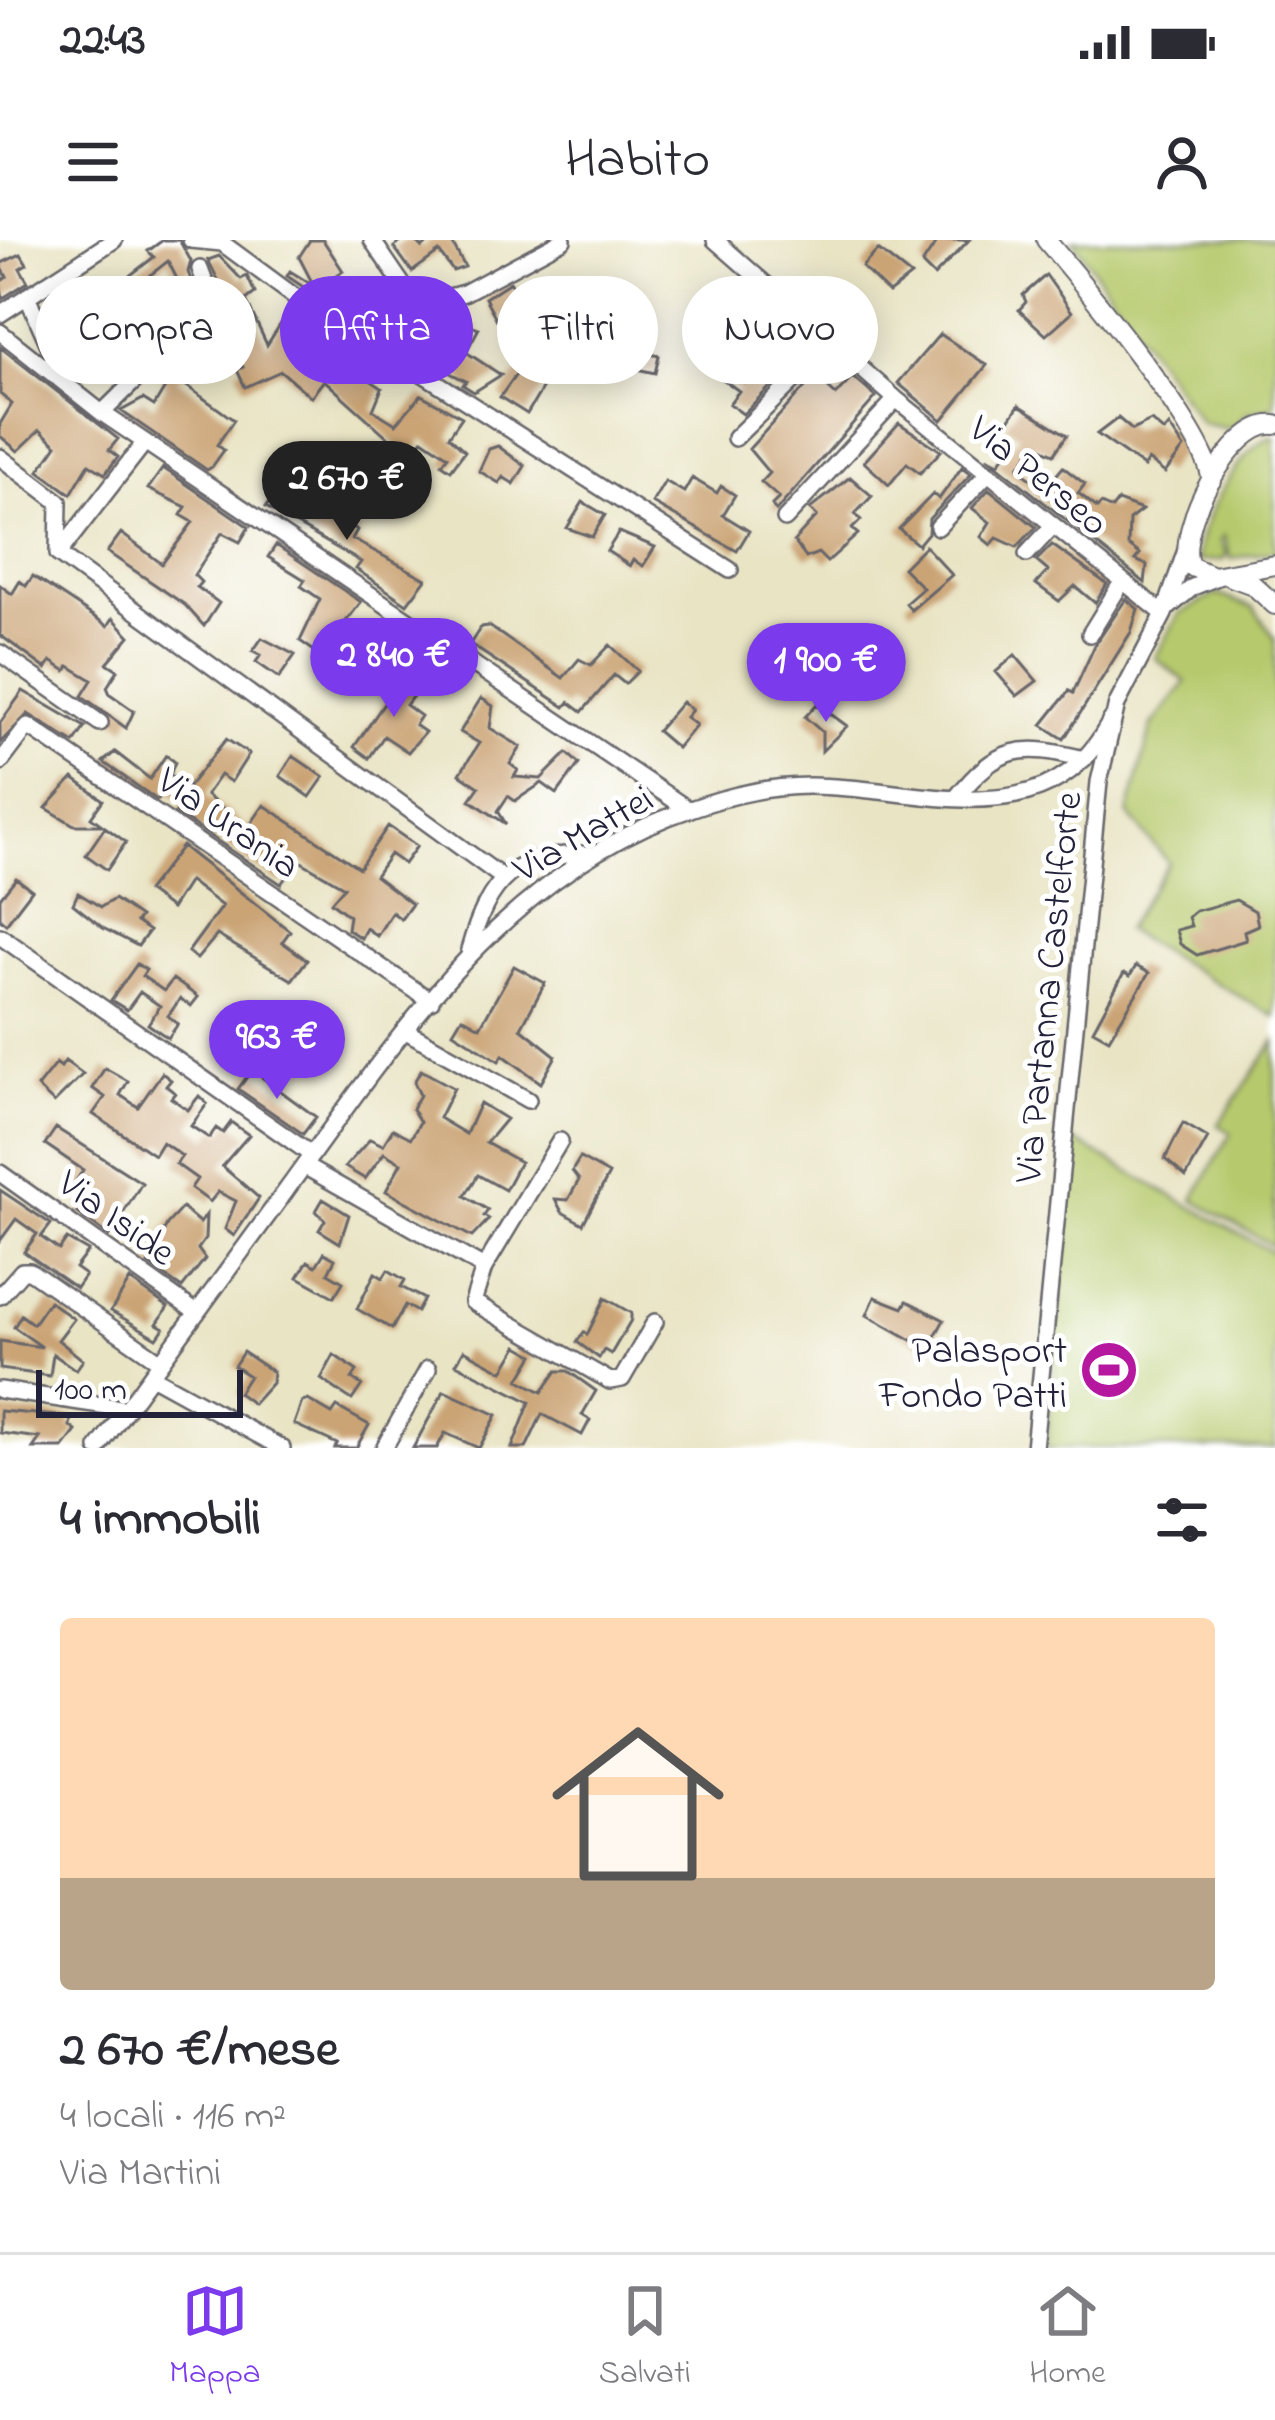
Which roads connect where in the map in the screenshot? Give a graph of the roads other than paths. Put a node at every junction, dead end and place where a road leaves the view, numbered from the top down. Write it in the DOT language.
graph roads {
  1 [pos="114,240"];
  2 [pos="372,240"];
  3 [pos="563,240"];
  4 [pos="715,240"];
  5 [pos="1046,240"];
  6 [pos="192,241"];
  7 [pos="397,276"];
  8 [pos="756,276"];
  9 [pos="280,286"];
  10 [pos="473,288"];
  11 [pos="27,296"];
  12 [pos="0,314"];
  13 [pos="36,316"];
  14 [pos="0,332"];
  15 [pos="36,361"];
  16 [pos="878,383"];
  17 [pos="65,384"];
  18 [pos="439,384"];
  19 [pos="790,384"];
  20 [pos="896,399"];
  21 [pos="1175,407"];
  22 [pos="102,413"];
  23 [pos="1273,423"];
  24 [pos="1244,435"];
  25 [pos="735,438"];
  26 [pos="145,442"];
  27 [pos="0,457"];
  28 [pos="988,473"];
  29 [pos="1211,481"];
  30 [pos="785,519"];
  31 [pos="938,527"];
  32 [pos="1052,527"];
  33 [pos="1186,550"];
  34 [pos="58,554"];
  35 [pos="1027,554"];
  36 [pos="1275,565"];
  37 [pos="730,570"];
  38 [pos="1220,576"];
  39 [pos="1122,582"];
  40 [pos="1275,605"];
  41 [pos="1164,614"];
  42 [pos="1090,634"];
  43 [pos="0,653"];
  44 [pos="1111,720"];
  45 [pos="100,723"];
  46 [pos="1084,760"];
  47 [pos="0,763"];
  48 [pos="956,798"];
  49 [pos="689,810"];
  50 [pos="593,854"];
  51 [pos="502,878"];
  52 [pos="0,936"];
  53 [pos="468,956"];
  54 [pos="430,1001"];
  55 [pos="406,1031"];
  56 [pos="528,1100"];
  57 [pos="560,1142"];
  58 [pos="308,1161"];
  59 [pos="0,1173"];
  60 [pos="484,1268"];
  61 [pos="0,1296"];
  62 [pos="197,1313"];
  63 [pos="655,1322"];
  64 [pos="156,1369"];
  65 [pos="428,1369"];
  66 [pos="0,1390"];
  67 [pos="127,1409"];
  68 [pos="279,1447"];
  69 [pos="98,1448"];
  70 [pos="384,1448"];
  71 [pos="1034,1448"];
  1 -- 11 [label="street"];
  2 -- 7 [label="street"];
  3 -- 10 [label="street"];
  4 -- 8 [label="street, Via Perseo"];
  5 -- 21 [label="street"];
  6 -- 9 [label="street"];
  6 -- 22 [label="street"];
  11 -- 12 [label="street"];
  11 -- 13 [label="street"];
  14 -- 15 [label="street"];
  16 -- 20 [label="street, Via Perseo"];
  17 -- 22 [label="street"];
  18 -- 37 [label="street"];
  19 -- 25 [label="street"];
  20 -- 28 [label="street, Via Perseo"];
  20 -- 30 [label="street"];
  21 -- 24 [label="street"];
  21 -- 29 [label="street"];
  22 -- 26 [label="street"];
  23 -- 24 [label="street"];
  24 -- 29 [label="street"];
  26 -- 34 [label="street"];
  26 -- 49 [label="street"];
  27 -- 34 [label="street"];
  28 -- 31 [label="street"];
  28 -- 32 [label="street, Via Perseo"];
  29 -- 33 [label="street"];
  32 -- 35 [label="street"];
  32 -- 39 [label="street, Via Perseo"];
  33 -- 38 [label="street"];
  33 -- 41 [label="street, Via Partanna Castelforte"];
  34 -- 51 [label="street"];
  36 -- 38 [label="street"];
  38 -- 40 [label="street"];
  38 -- 41 [label="street"];
  39 -- 41 [label="street, Via Perseo"];
  39 -- 42 [label="street"];
  41 -- 44 [label="street, Via Partanna Castelforte"];
  43 -- 45 [label="street"];
  44 -- 46 [label="street, Via Mattei"];
  44 -- 71 [label="street, Via Partanna Castelforte"];
  46 -- 48 [label="street, Via Mattei"];
  46 -- 48 [label="street"];
  47 -- 54 [label="street, Via Urania"];
  48 -- 49 [label="street, Via Mattei"];
  49 -- 50 [label="street, Via Mattei"];
  50 -- 51 [label="street"];
  50 -- 53 [label="street, Via Mattei"];
  51 -- 53 [label="street"];
  52 -- 58 [label="street"];
  53 -- 54 [label="street, Via Mattei"];
  54 -- 55 [label="street, Via Mattei"];
  55 -- 56 [label="street"];
  55 -- 58 [label="street, Via Mattei"];
  57 -- 60 [label="street"];
  58 -- 60 [label="street"];
  58 -- 62 [label="street, Via Mattei"];
  59 -- 62 [label="street, Via Iside"];
  60 -- 63 [label="street"];
  61 -- 64 [label="street"];
  62 -- 64 [label="street, Via Mattei"];
  64 -- 67 [label="street, Via Mattei"];
  64 -- 68 [label="street"];
  65 -- 70 [label="street"];
  66 -- 67 [label="street"];
  67 -- 69 [label="street, Via Mattei"];
}
